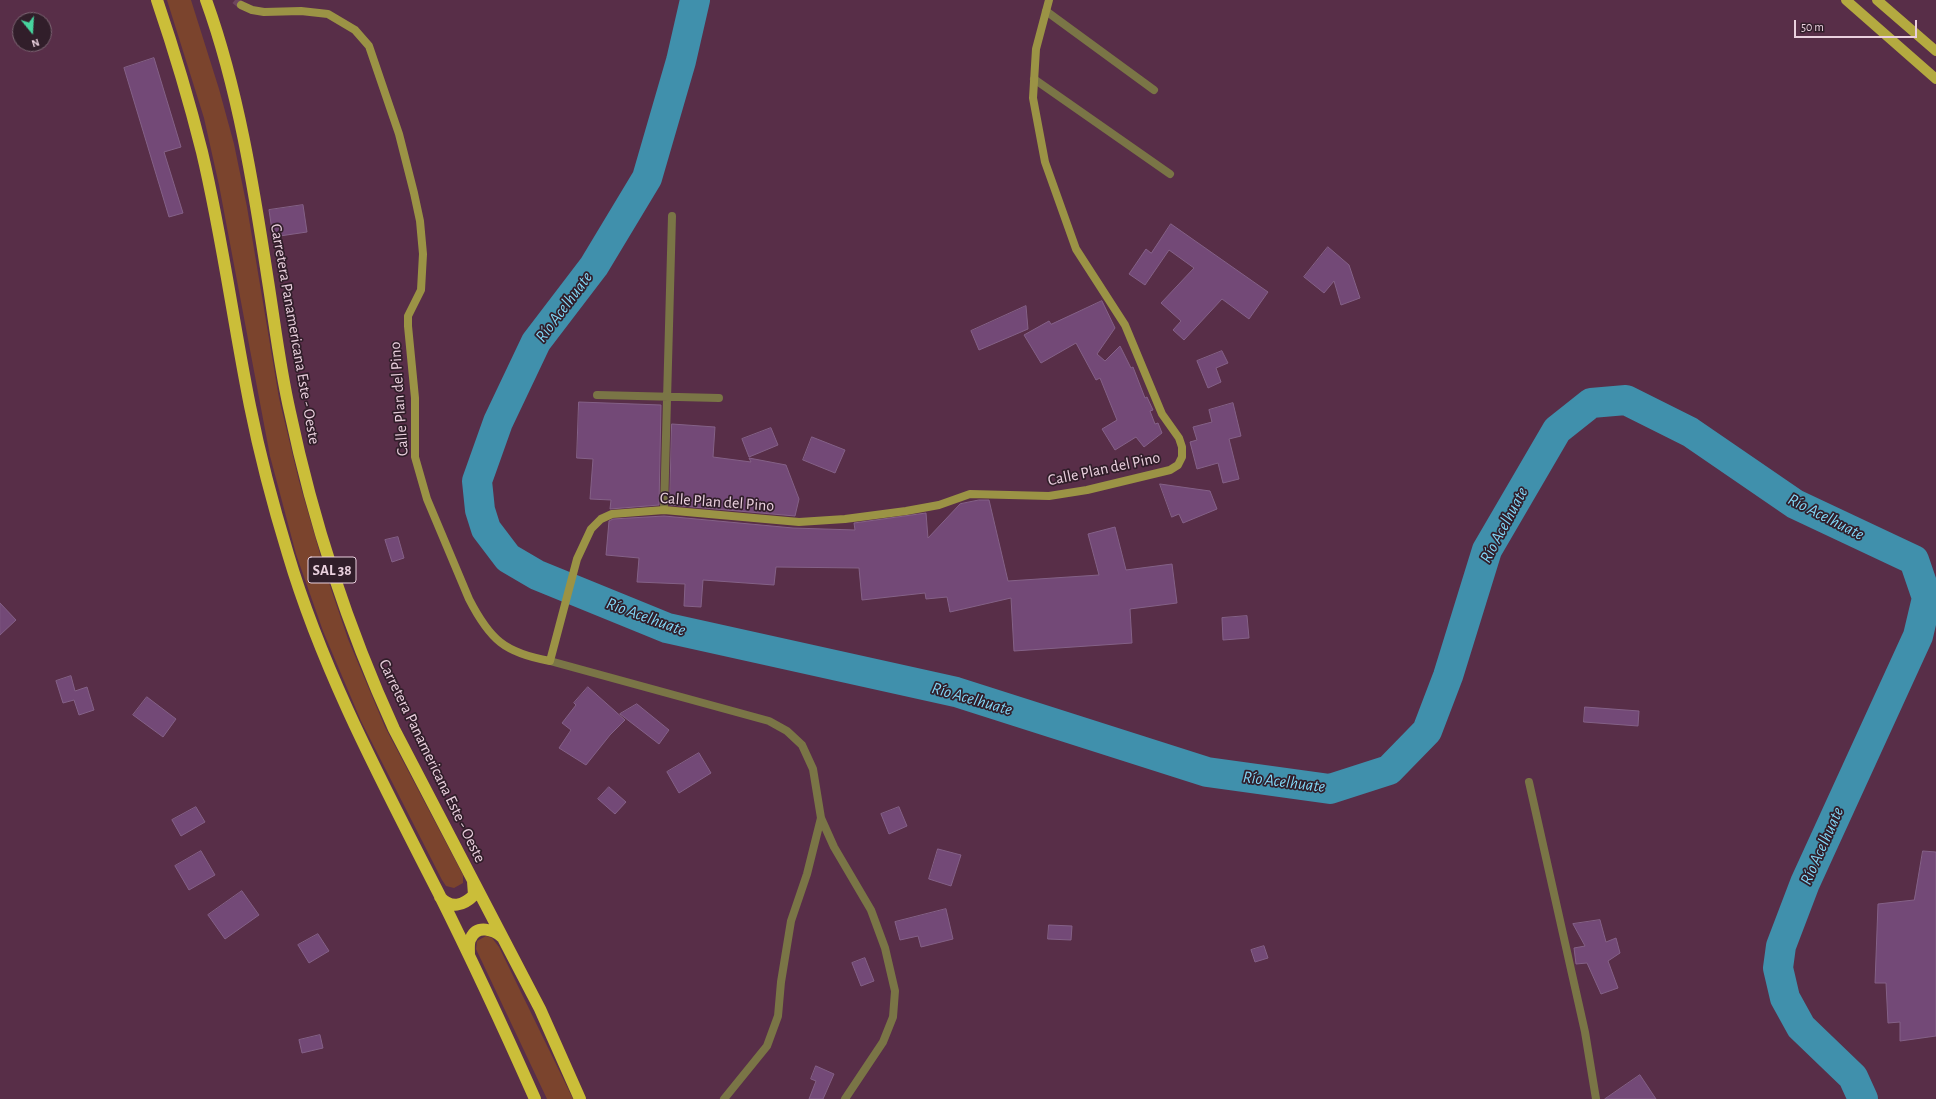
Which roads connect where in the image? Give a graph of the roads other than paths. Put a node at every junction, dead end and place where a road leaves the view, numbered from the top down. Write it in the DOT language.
graph roads {
  1 [pos="157,0"];
  2 [pos="206,0"];
  3 [pos="1049,0"];
  4 [pos="1846,0"];
  5 [pos="1877,0"];
  6 [pos="241,4"];
  7 [pos="1046,11"];
  8 [pos="1936,51"];
  9 [pos="1034,79"];
  10 [pos="1936,80"];
  11 [pos="1154,90"];
  12 [pos="1170,174"];
  13 [pos="672,216"];
  14 [pos="597,395"];
  15 [pos="668,397"];
  16 [pos="719,398"];
  17 [pos="664,510"];
  18 [pos="550,661"];
  19 [pos="1529,782"];
  20 [pos="820,818"];
  21 [pos="472,879"];
  22 [pos="440,896"];
  23 [pos="503,938"];
  24 [pos="470,955"];
  25 [pos="535,1099"];
  26 [pos="580,1099"];
  27 [pos="724,1099"];
  28 [pos="845,1099"];
  29 [pos="1596,1099"];
  1 -- 22 [label="highway, SAL 38"];
  2 -- 21 [label="highway, Carretera Panamericana Este - Oeste / SAL 38"];
  3 -- 7 [label="street, Calle Plan del Pino"];
  4 -- 10 [label="main road"];
  5 -- 8 [label="main road"];
  6 -- 18 [label="street, Calle Plan del Pino"];
  7 -- 9 [label="street, Calle Plan del Pino"];
  7 -- 11 [label="street"];
  9 -- 12 [label="street"];
  9 -- 17 [label="street, Calle Plan del Pino"];
  13 -- 15 [label="street"];
  14 -- 15 [label="street"];
  15 -- 16 [label="street"];
  15 -- 17 [label="street"];
  17 -- 18 [label="street, Calle Plan del Pino"];
  18 -- 20 [label="street"];
  19 -- 29 [label="street"];
  20 -- 27 [label="street"];
  20 -- 28 [label="street"];
  21 -- 22 [label="highway"];
  21 -- 23 [label="highway, Carretera Panamericana Este - Oeste / SAL 38"];
  22 -- 24 [label="highway, SAL 38"];
  23 -- 24 [label="highway"];
  23 -- 26 [label="highway, Carretera Panamericana Este - Oeste / SAL 38"];
  24 -- 25 [label="highway, SAL 38"];
}
